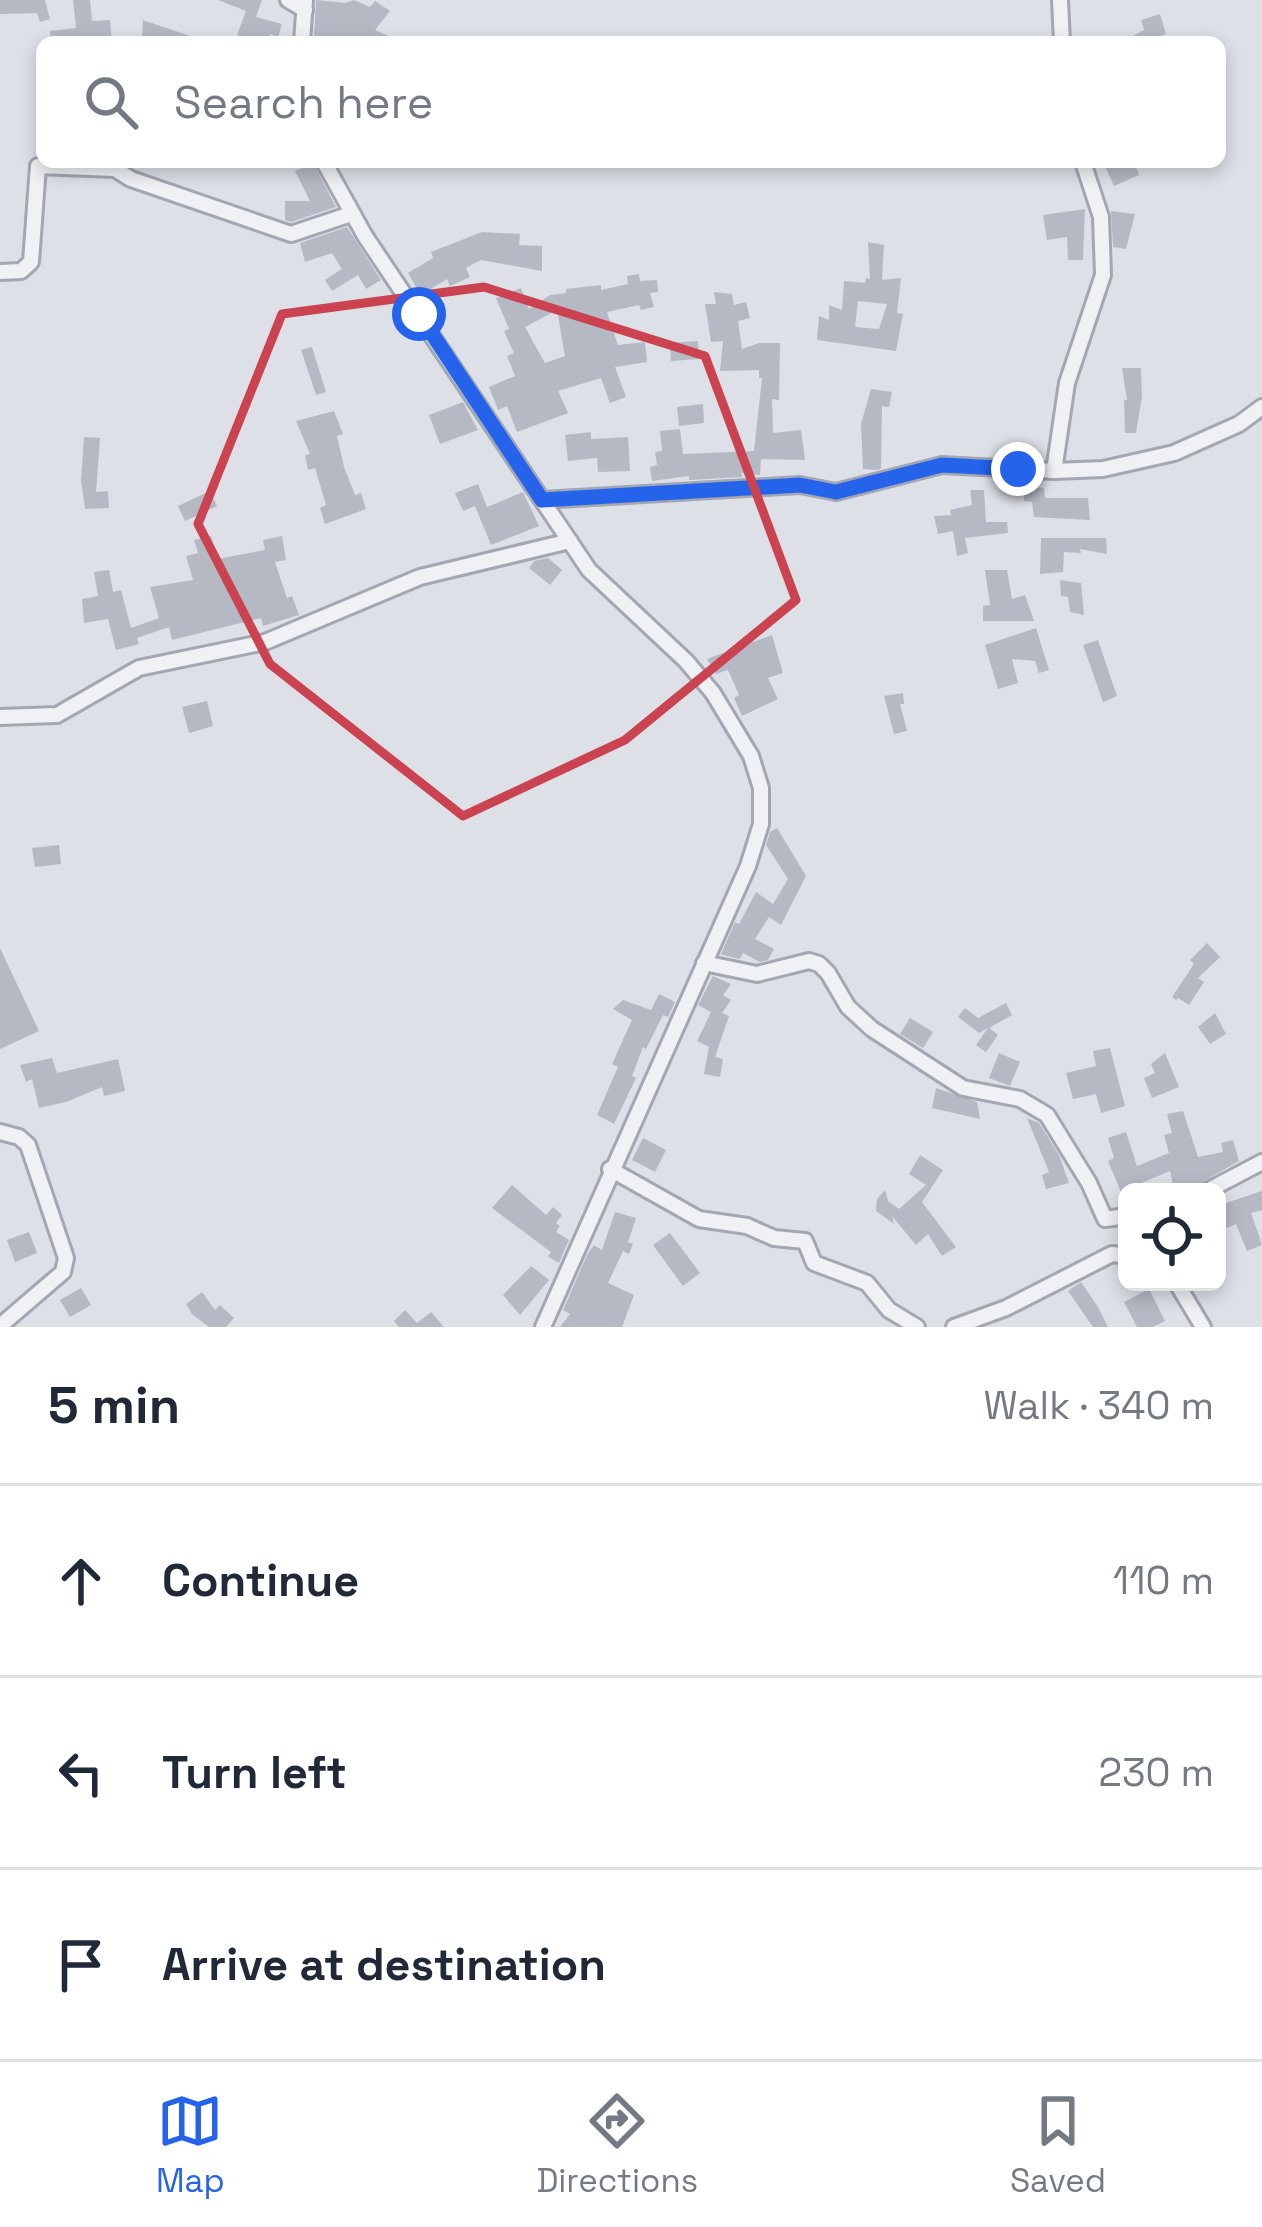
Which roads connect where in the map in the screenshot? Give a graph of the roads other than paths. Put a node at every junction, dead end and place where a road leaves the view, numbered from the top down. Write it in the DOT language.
graph roads {
  1 [pos="288,0"];
  2 [pos="1060,0"];
  3 [pos="305,5"];
  4 [pos="302,36"];
  5 [pos="1062,36"];
  6 [pos="38,168"];
  7 [pos="117,168"];
  8 [pos="327,168"];
  9 [pos="1085,168"];
  10 [pos="351,214"];
  11 [pos="0,272"];
  12 [pos="1262,407"];
  13 [pos="1054,471"];
  14 [pos="542,500"];
  15 [pos="570,541"];
  16 [pos="0,717"];
  17 [pos="704,963"];
  18 [pos="0,1132"];
  19 [pos="1262,1162"];
  20 [pos="610,1169"];
  21 [pos="1222,1183"];
  22 [pos="1118,1217"];
  23 [pos="1118,1255"];
  24 [pos="1181,1291"];
  25 [pos="0,1326"];
  26 [pos="543,1327"];
  27 [pos="916,1327"];
  28 [pos="954,1327"];
  29 [pos="1203,1327"];
  1 -- 3 [label="street"];
  2 -- 5 [label="street"];
  3 -- 4 [label="street"];
  6 -- 11 [label="street"];
  7 -- 10 [label="street"];
  8 -- 10 [label="street"];
  9 -- 13 [label="street"];
  10 -- 14 [label="street"];
  12 -- 13 [label="street"];
  13 -- 14 [label="street"];
  14 -- 15 [label="street"];
  15 -- 16 [label="street"];
  15 -- 17 [label="street"];
  17 -- 20 [label="street"];
  17 -- 22 [label="street"];
  18 -- 25 [label="street"];
  19 -- 21 [label="street"];
  20 -- 26 [label="street"];
  20 -- 27 [label="street"];
  23 -- 28 [label="street"];
  24 -- 29 [label="street"];
}
